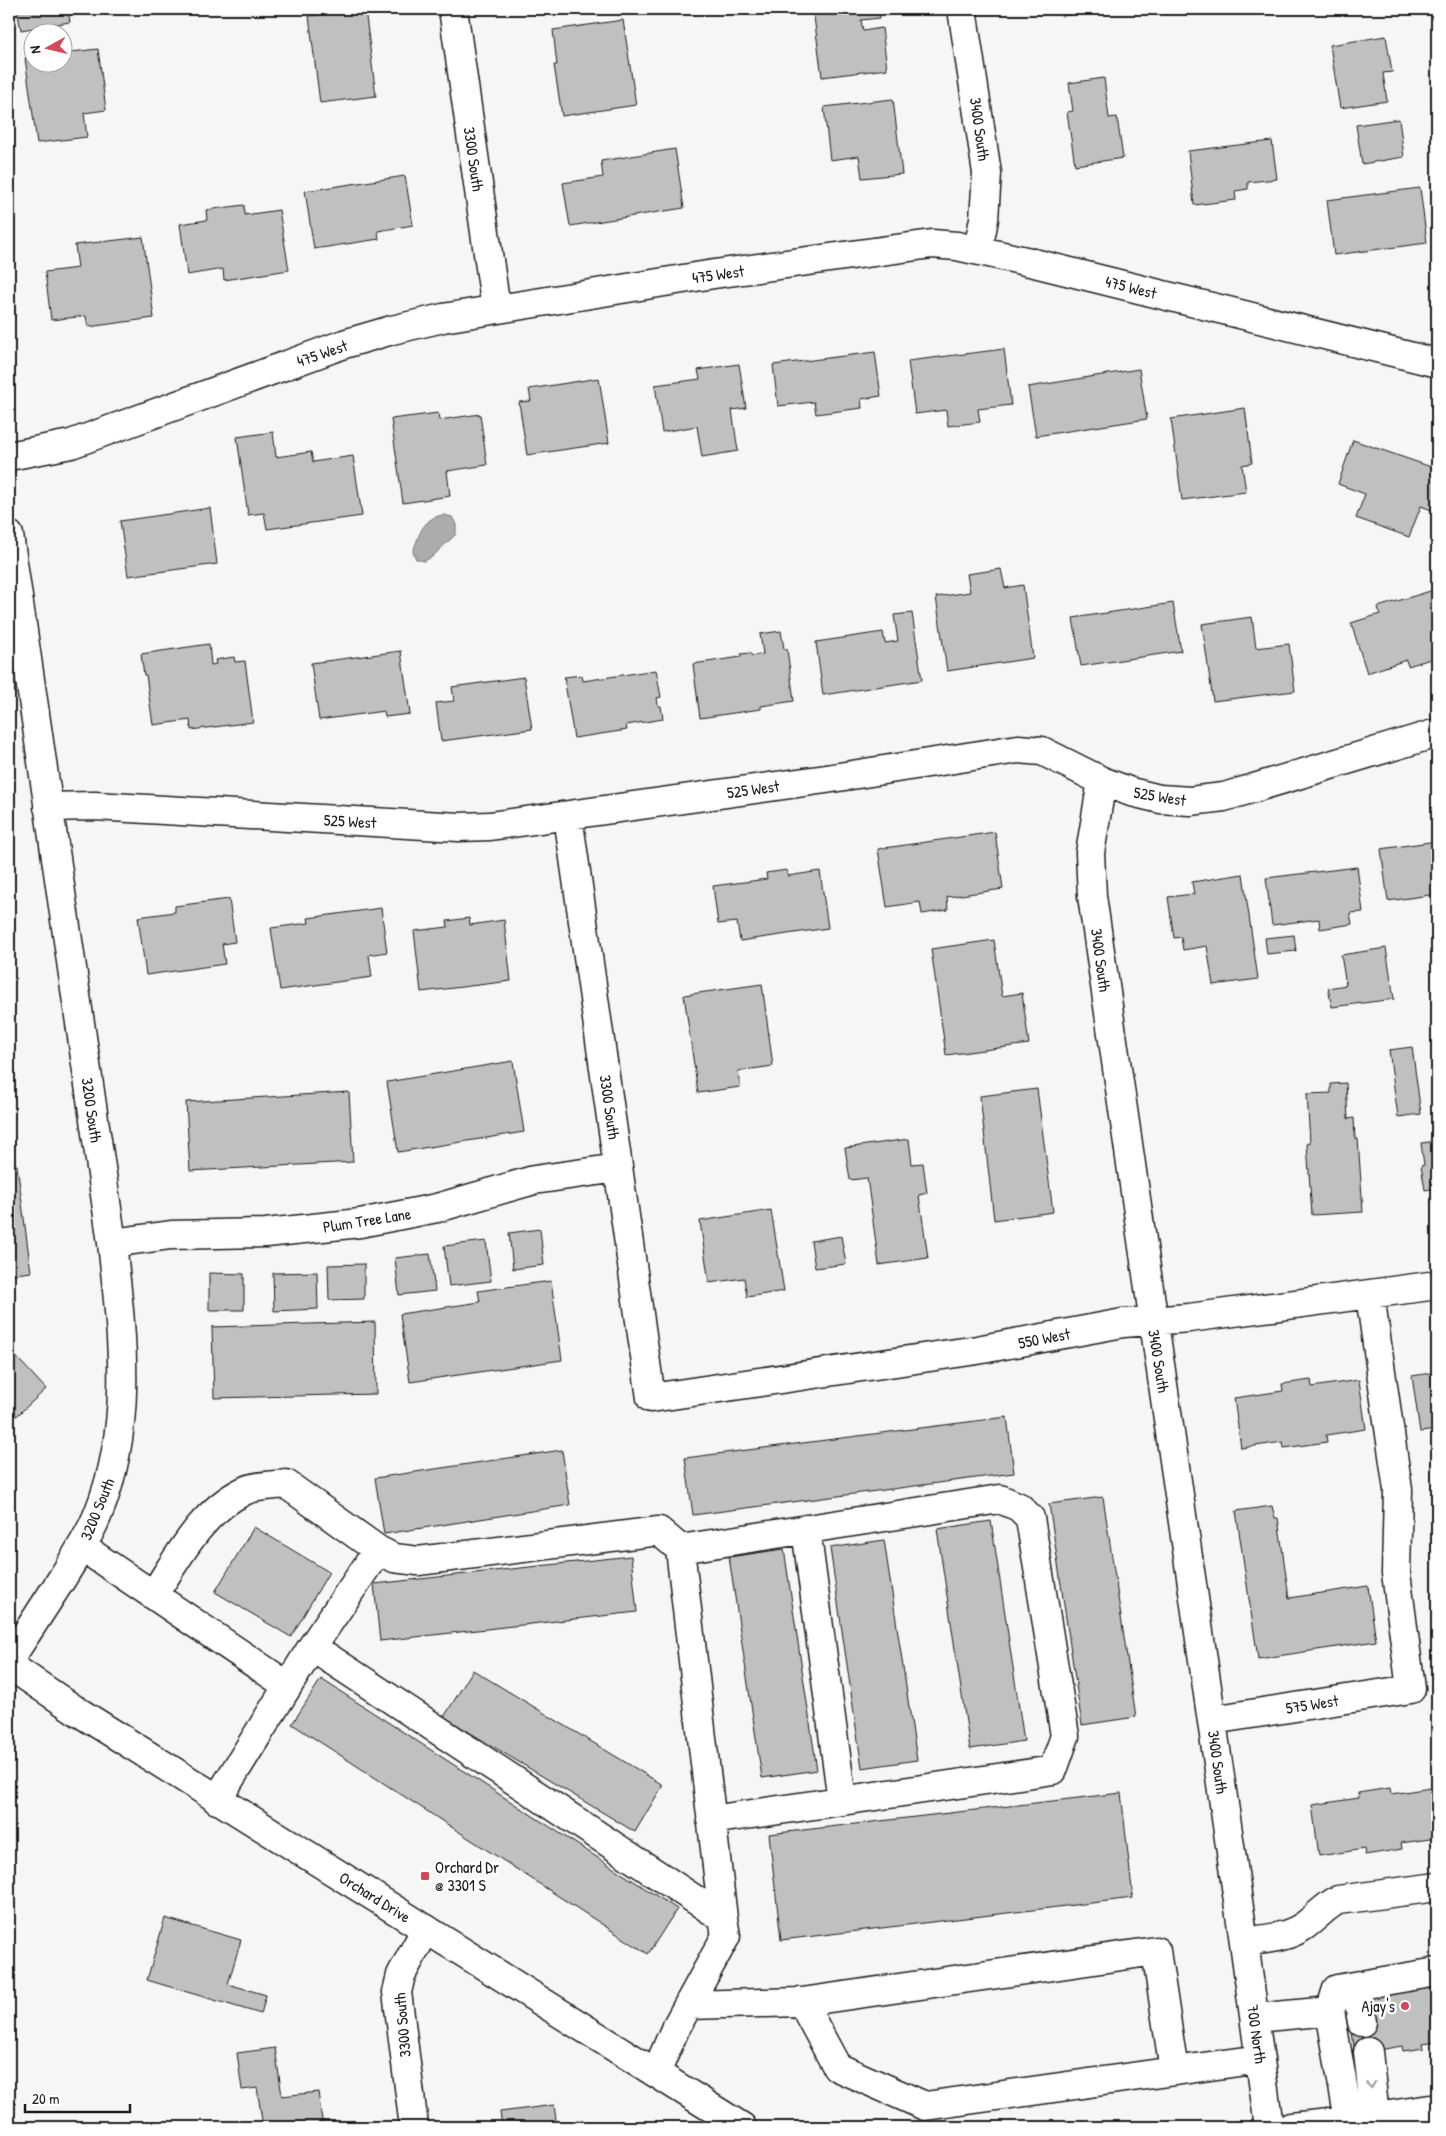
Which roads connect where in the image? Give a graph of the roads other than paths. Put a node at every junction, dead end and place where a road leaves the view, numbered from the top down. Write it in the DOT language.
graph roads {
  1 [pos="453,9"];
  2 [pos="962,9"];
  3 [pos="978,250"];
  4 [pos="496,309"];
  5 [pos="1437,363"];
  6 [pos="9,456"];
  7 [pos="9,535"];
  8 [pos="16,636"];
  9 [pos="1437,732"];
  10 [pos="1102,781"];
  11 [pos="48,807"];
  12 [pos="568,816"];
  13 [pos="618,1168"];
  14 [pos="112,1243"];
  15 [pos="1437,1285"];
  16 [pos="1370,1295"];
  17 [pos="1153,1320"];
  18 [pos="651,1398"];
  19 [pos="806,1529"];
  20 [pos="82,1547"];
  21 [pos="680,1549"];
  22 [pos="378,1550"];
  23 [pos="154,1594"];
  24 [pos="312,1647"];
  25 [pos="9,1660"];
  26 [pos="9,1665"];
  27 [pos="288,1686"];
  28 [pos="1212,1720"];
  29 [pos="218,1800"];
  30 [pos="842,1801"];
  31 [pos="711,1820"];
  32 [pos="1437,1887"];
  33 [pos="724,1918"];
  34 [pos="426,1929"];
  35 [pos="1244,1942"];
  36 [pos="1437,1972"];
  37 [pos="1356,1986"];
  38 [pos="802,2002"];
  39 [pos="689,2006"];
  40 [pos="1330,2011"];
  41 [pos="1255,2018"];
  42 [pos="1362,2022"];
  43 [pos="1368,2052"];
  44 [pos="1260,2059"];
  45 [pos="1174,2071"];
  46 [pos="656,2073"];
  47 [pos="1425,2116"];
  48 [pos="1359,2122"];
  49 [pos="414,2127"];
  50 [pos="742,2127"];
  51 [pos="1269,2127"];
  52 [pos="1291,2127"];
  1 -- 4 [label="street, 3300 South"];
  2 -- 3 [label="street, 3400 South"];
  3 -- 4 [label="street, 475 West"];
  3 -- 5 [label="street, 475 West"];
  4 -- 6 [label="street, 475 West"];
  7 -- 8 [label="street, 3200 South"];
  8 -- 11 [label="street, 3200 South"];
  9 -- 10 [label="street, 525 West"];
  10 -- 12 [label="street, 525 West"];
  10 -- 17 [label="street, 3400 South"];
  11 -- 12 [label="street, 525 West"];
  11 -- 14 [label="street, 3200 South"];
  12 -- 13 [label="street, 3300 South"];
  13 -- 14 [label="street, Plum Tree Lane"];
  13 -- 18 [label="street, 3300 South"];
  14 -- 20 [label="street, 3200 South"];
  15 -- 16 [label="street, 550 West"];
  16 -- 17 [label="street, 550 West"];
  16 -- 28 [label="street, 575 West"];
  17 -- 18 [label="street, 550 West"];
  17 -- 28 [label="street, 3400 South"];
  19 -- 21 [label="street"];
  19 -- 30 [label="street"];
  19 -- 30 [label="street"];
  20 -- 23 [label="street"];
  20 -- 25 [label="street, 3200 South"];
  21 -- 22 [label="street"];
  21 -- 31 [label="street"];
  22 -- 23 [label="street"];
  22 -- 24 [label="street"];
  23 -- 27 [label="street"];
  24 -- 27 [label="street"];
  24 -- 33 [label="street"];
  26 -- 29 [label="street, Orchard Drive"];
  27 -- 29 [label="street"];
  28 -- 35 [label="street, 3400 South"];
  29 -- 34 [label="street, Orchard Drive"];
  30 -- 31 [label="street"];
  31 -- 33 [label="street"];
  32 -- 35 [label="street"];
  33 -- 39 [label="street"];
  34 -- 46 [label="street, Orchard Drive"];
  34 -- 49 [label="street, 3300 South"];
  35 -- 41 [label="street, 700 North"];
  36 -- 37 [label="street"];
  37 -- 40 [label="street"];
  37 -- 42 [label="street"];
  38 -- 39 [label="street"];
  38 -- 45 [label="street"];
  38 -- 45 [label="street"];
  39 -- 46 [label="street"];
  40 -- 41 [label="street"];
  40 -- 48 [label="street"];
  41 -- 44 [label="street, 700 North"];
  43 -- 48 [label="street, one-way"];
  44 -- 45 [label="street"];
  44 -- 51 [label="street, 700 North"];
  46 -- 50 [label="street, Orchard Drive"];
  47 -- 48 [label="street"];
  48 -- 52 [label="street"];
}
